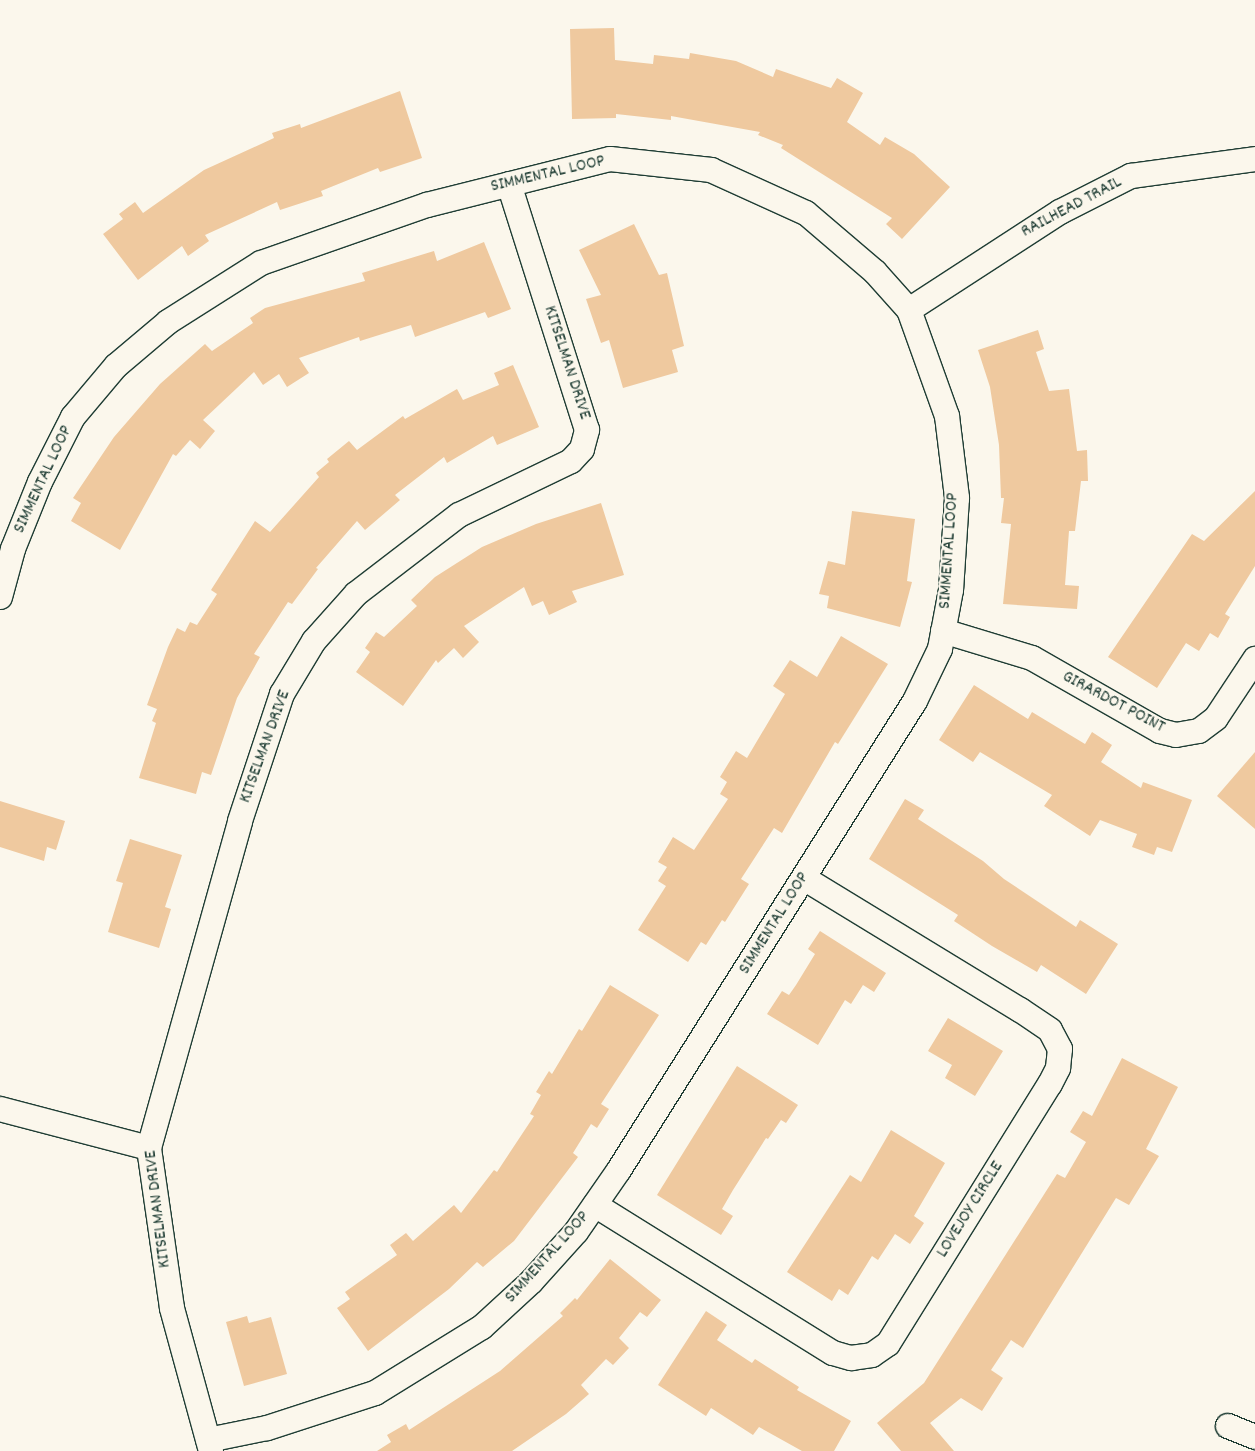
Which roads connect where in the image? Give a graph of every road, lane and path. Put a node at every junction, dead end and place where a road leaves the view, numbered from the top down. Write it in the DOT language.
graph roads {
  1 [pos="1255,159"];
  2 [pos="508,184"];
  3 [pos="909,310"];
  4 [pos="0,597"];
  5 [pos="943,631"];
  6 [pos="1255,658"];
  7 [pos="804,878"];
  8 [pos="0,1109"];
  9 [pos="149,1148"];
  10 [pos="595,1205"];
  11 [pos="1228,1426"];
  12 [pos="1255,1437"];
  13 [pos="209,1446"];
  1 -- 3 [label="street, RAILHEAD TRAIL"];
  2 -- 3 [label="street, SIMMENTAL LOOP"];
  2 -- 4 [label="street, SIMMENTAL LOOP"];
  2 -- 9 [label="street, KITSELMAN DRIVE"];
  3 -- 5 [label="street, SIMMENTAL LOOP"];
  5 -- 6 [label="street, GIRARDOT POINT"];
  5 -- 7 [label="street, SIMMENTAL LOOP"];
  7 -- 10 [label="street, SIMMENTAL LOOP"];
  7 -- 10 [label="street, LOVEJOY CIRCLE"];
  8 -- 9 [label="street"];
  9 -- 13 [label="street, KITSELMAN DRIVE"];
  10 -- 13 [label="street, SIMMENTAL LOOP"];
  11 -- 12 [label="street"];
}
